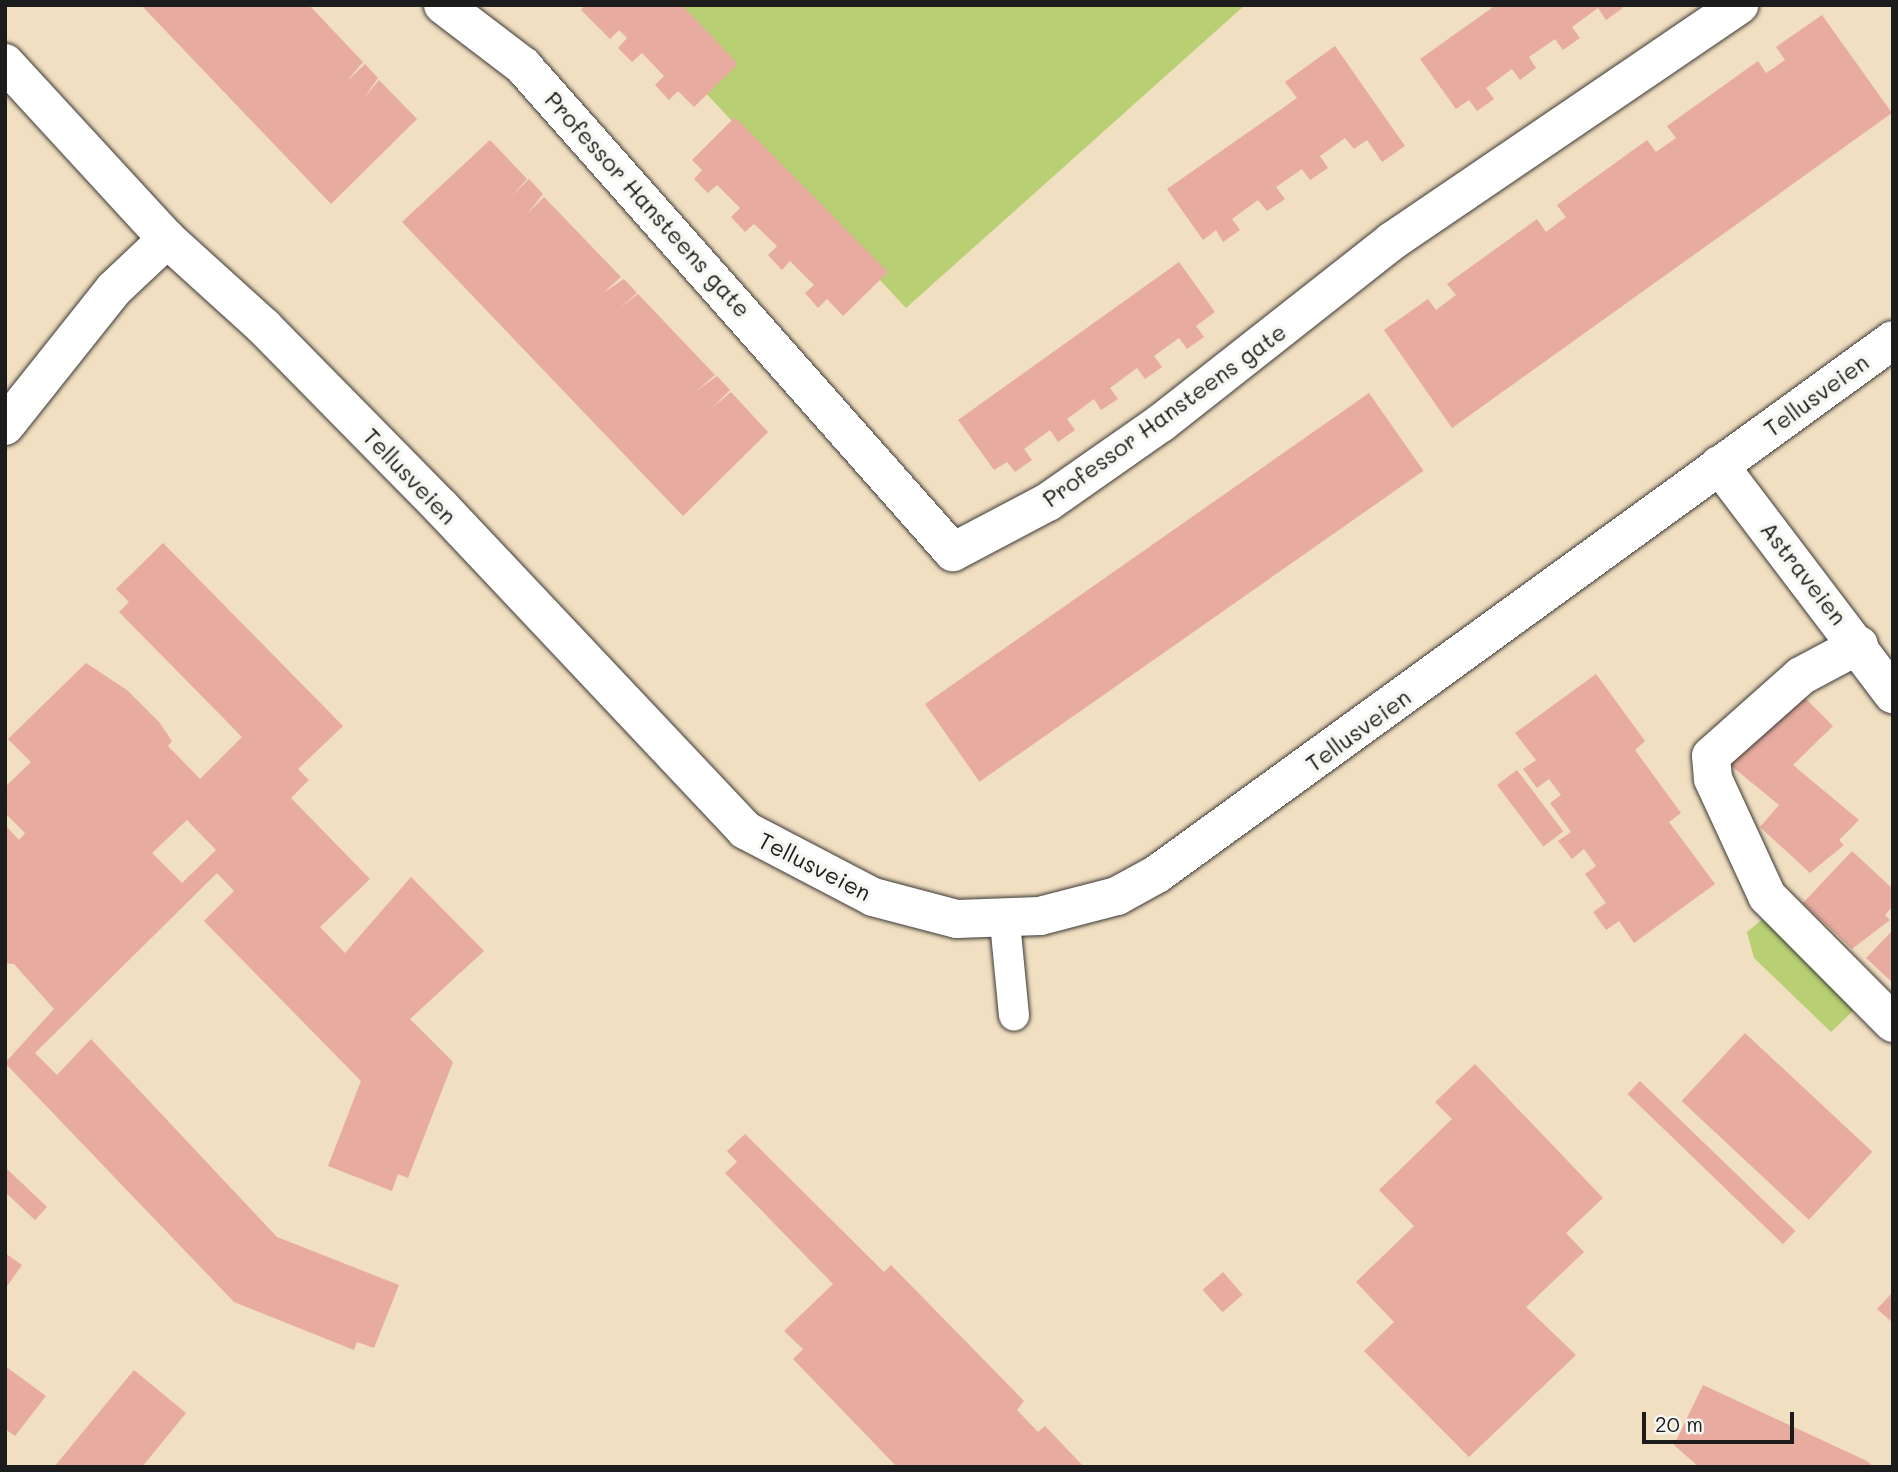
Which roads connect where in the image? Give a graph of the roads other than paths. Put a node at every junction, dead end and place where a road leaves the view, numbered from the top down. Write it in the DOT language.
graph roads {
  1 [pos="1739,5"];
  2 [pos="455,9"];
  3 [pos="5,64"];
  4 [pos="167,239"];
  5 [pos="1893,340"];
  6 [pos="5,426"];
  7 [pos="1719,465"];
  8 [pos="1859,645"];
  9 [pos="1890,686"];
  10 [pos="1005,922"];
  11 [pos="1014,1016"];
  12 [pos="1893,1023"];
  1 -- 2 [label="street, Professor Hansteens gate"];
  3 -- 4 [label="street, Tellusveien"];
  4 -- 6 [label="street"];
  4 -- 10 [label="street, Tellusveien"];
  5 -- 7 [label="street, Tellusveien"];
  7 -- 8 [label="street, Astraveien"];
  7 -- 10 [label="street, Tellusveien"];
  8 -- 9 [label="street, Astraveien"];
  8 -- 12 [label="street"];
  10 -- 11 [label="lane"];
}
